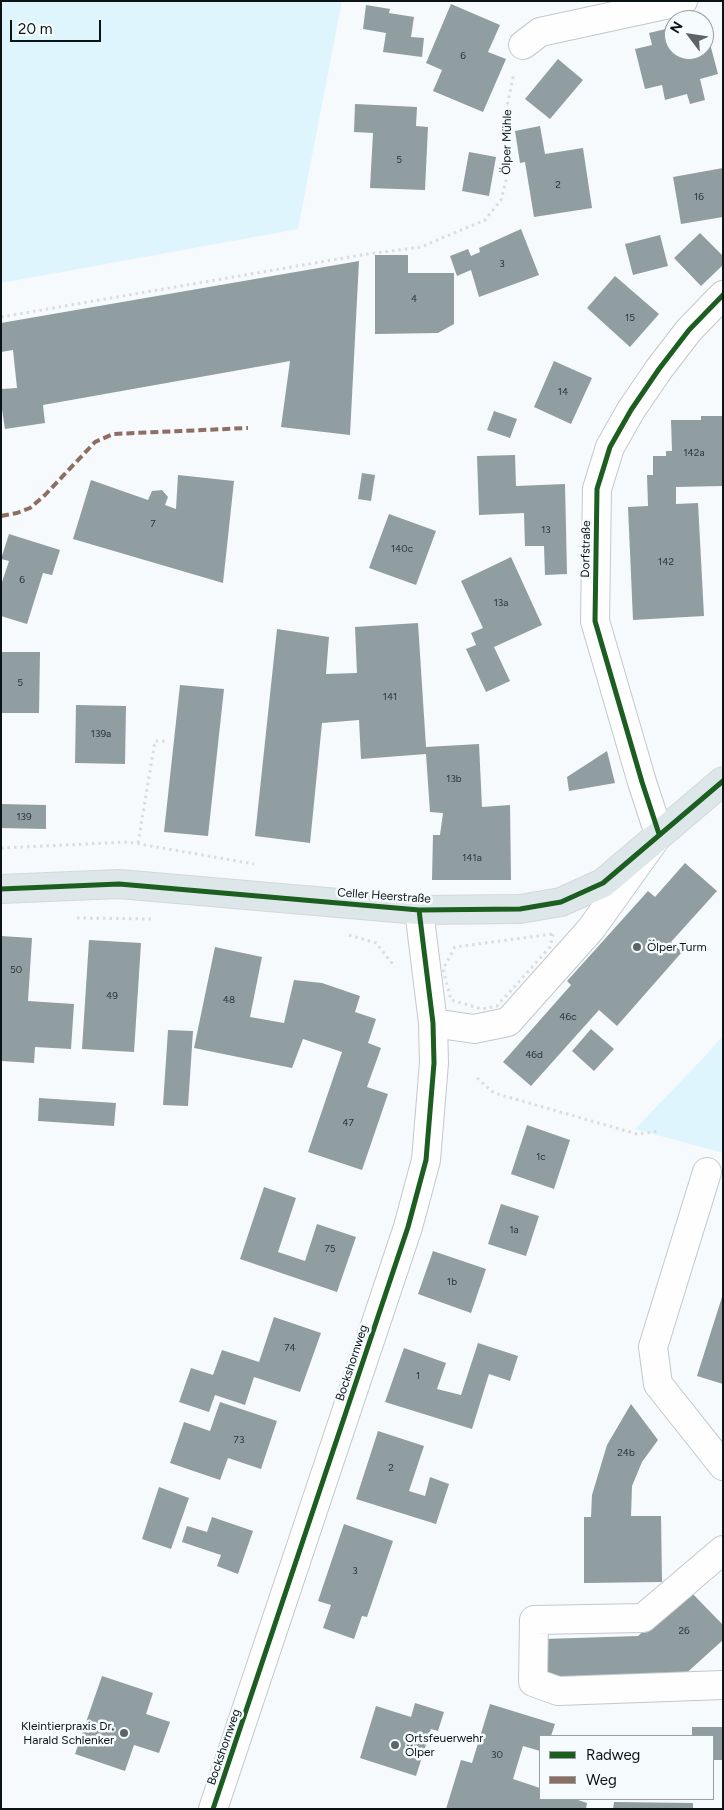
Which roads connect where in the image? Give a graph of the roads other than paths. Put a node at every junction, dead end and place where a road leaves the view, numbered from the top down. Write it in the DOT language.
graph roads {
  1 [pos="682,1"];
  2 [pos="523,45"];
  3 [pos="723,295"];
  4 [pos="723,781"];
  5 [pos="659,834"];
  6 [pos="1,888"];
  7 [pos="419,910"];
  8 [pos="433,1023"];
  9 [pos="706,1172"];
  10 [pos="723,1466"];
  11 [pos="723,1550"];
  12 [pos="723,1685"];
  13 [pos="213,1809"];
  1 -- 2 [label="street"];
  3 -- 5 [label="street, Dorfstraße"];
  4 -- 5 [label="main road, Celler Heerstraße"];
  5 -- 7 [label="main road, Celler Heerstraße"];
  5 -- 8 [label="street"];
  6 -- 7 [label="main road, Celler Heerstraße"];
  7 -- 8 [label="street, Bockshornweg"];
  8 -- 13 [label="street, Bockshornweg"];
  9 -- 10 [label="street"];
  11 -- 12 [label="street"];
}
